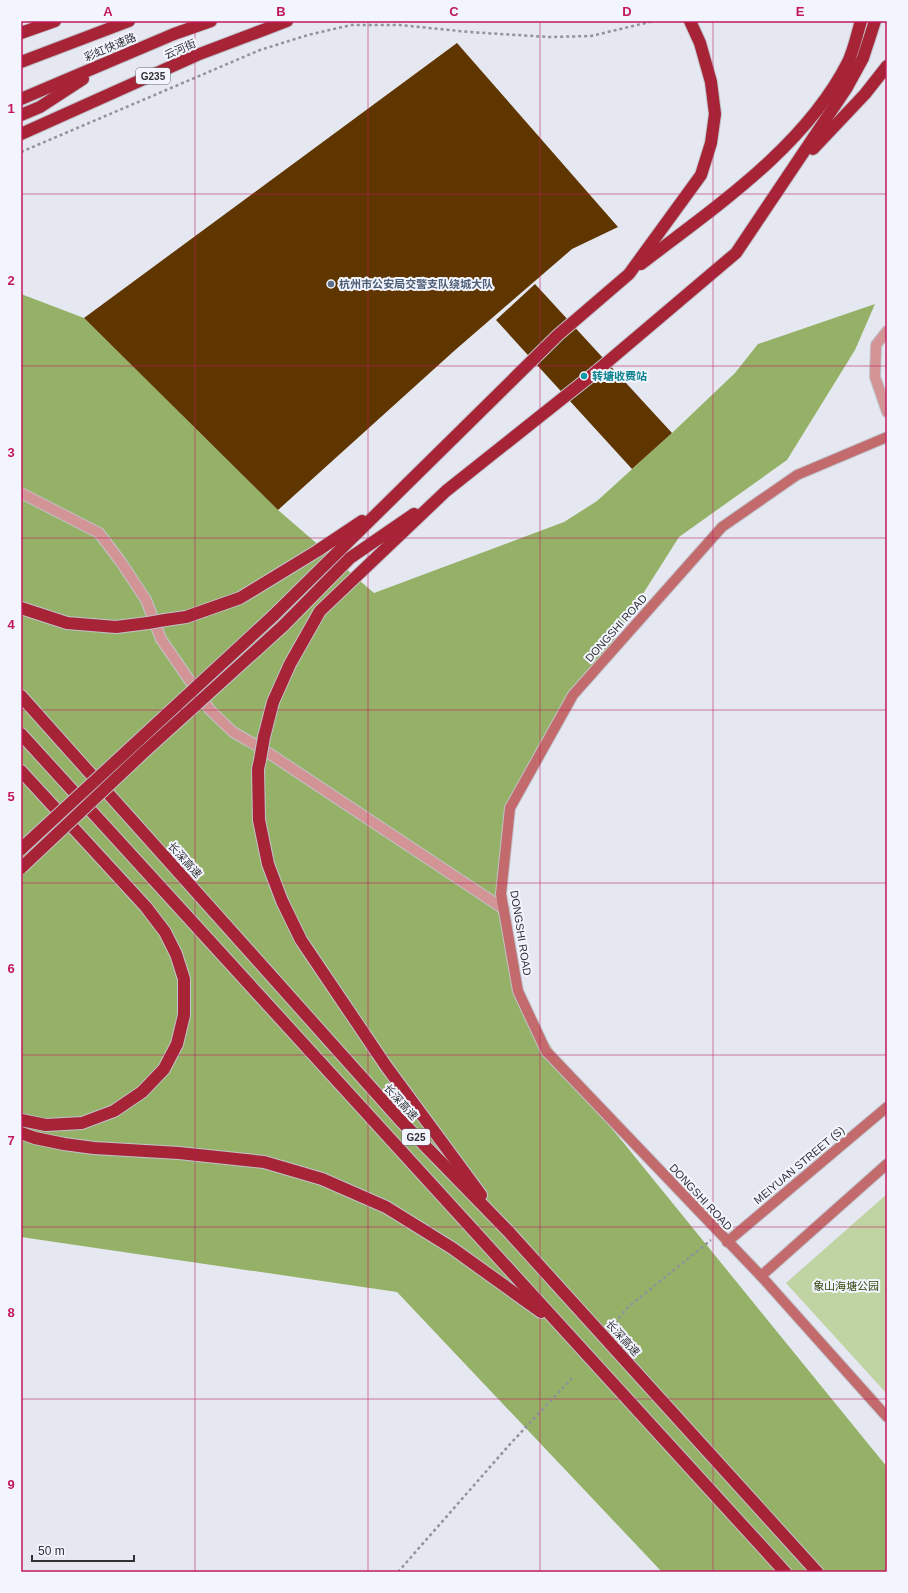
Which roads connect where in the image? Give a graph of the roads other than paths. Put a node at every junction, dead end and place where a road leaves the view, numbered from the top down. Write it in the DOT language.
graph roads {
  1 [pos="55,21"];
  2 [pos="129,21"];
  3 [pos="210,21"];
  4 [pos="286,21"];
  5 [pos="690,21"];
  6 [pos="861,21"];
  7 [pos="875,21"];
  8 [pos="21,33"];
  9 [pos="21,62"];
  10 [pos="107,62"];
  11 [pos="887,66"];
  12 [pos="21,99"];
  13 [pos="21,115"];
  14 [pos="21,134"];
  15 [pos="791,171"];
  16 [pos="630,274"];
  17 [pos="887,331"];
  18 [pos="887,412"];
  19 [pos="887,437"];
  20 [pos="446,492"];
  21 [pos="21,493"];
  22 [pos="388,504"];
  23 [pos="21,608"];
  24 [pos="21,696"];
  25 [pos="21,734"];
  26 [pos="21,771"];
  27 [pos="21,849"];
  28 [pos="21,868"];
  29 [pos="504,909"];
  30 [pos="887,1107"];
  31 [pos="21,1120"];
  32 [pos="21,1133"];
  33 [pos="887,1164"];
  34 [pos="508,1231"];
  35 [pos="727,1242"];
  36 [pos="761,1276"];
  37 [pos="561,1326"];
  38 [pos="887,1417"];
  39 [pos="784,1572"];
  40 [pos="817,1572"];
  1 -- 8 [label="highway"];
  2 -- 9 [label="highway, 彩虹快速路"];
  3 -- 10 [label="highway, 彩虹快速路 / G235"];
  4 -- 14 [label="highway, 云河街 / G235"];
  5 -- 16 [label="highway"];
  6 -- 16 [label="highway"];
  7 -- 15 [label="highway"];
  10 -- 12 [label="highway, 彩虹快速路 / G235"];
  10 -- 13 [label="highway"];
  11 -- 15 [label="highway"];
  15 -- 20 [label="highway"];
  16 -- 22 [label="highway"];
  17 -- 18 [label="street"];
  19 -- 29 [label="street, DONGSHI ROAD"];
  20 -- 28 [label="highway, bridge"];
  20 -- 34 [label="highway, bridge"];
  21 -- 29 [label="street"];
  22 -- 23 [label="highway, bridge"];
  22 -- 27 [label="highway, bridge"];
  24 -- 34 [label="highway, 长深高速 / G25"];
  25 -- 37 [label="highway, G25"];
  26 -- 31 [label="highway"];
  29 -- 35 [label="street, DONGSHI ROAD"];
  30 -- 35 [label="street, MEIYUAN STREET (S)"];
  32 -- 37 [label="highway"];
  33 -- 36 [label="street"];
  34 -- 40 [label="highway, 长深高速 / G25"];
  35 -- 36 [label="street, DONGSHI ROAD"];
  36 -- 38 [label="street, DONGSHI ROAD"];
  37 -- 39 [label="highway, G25"];
}
